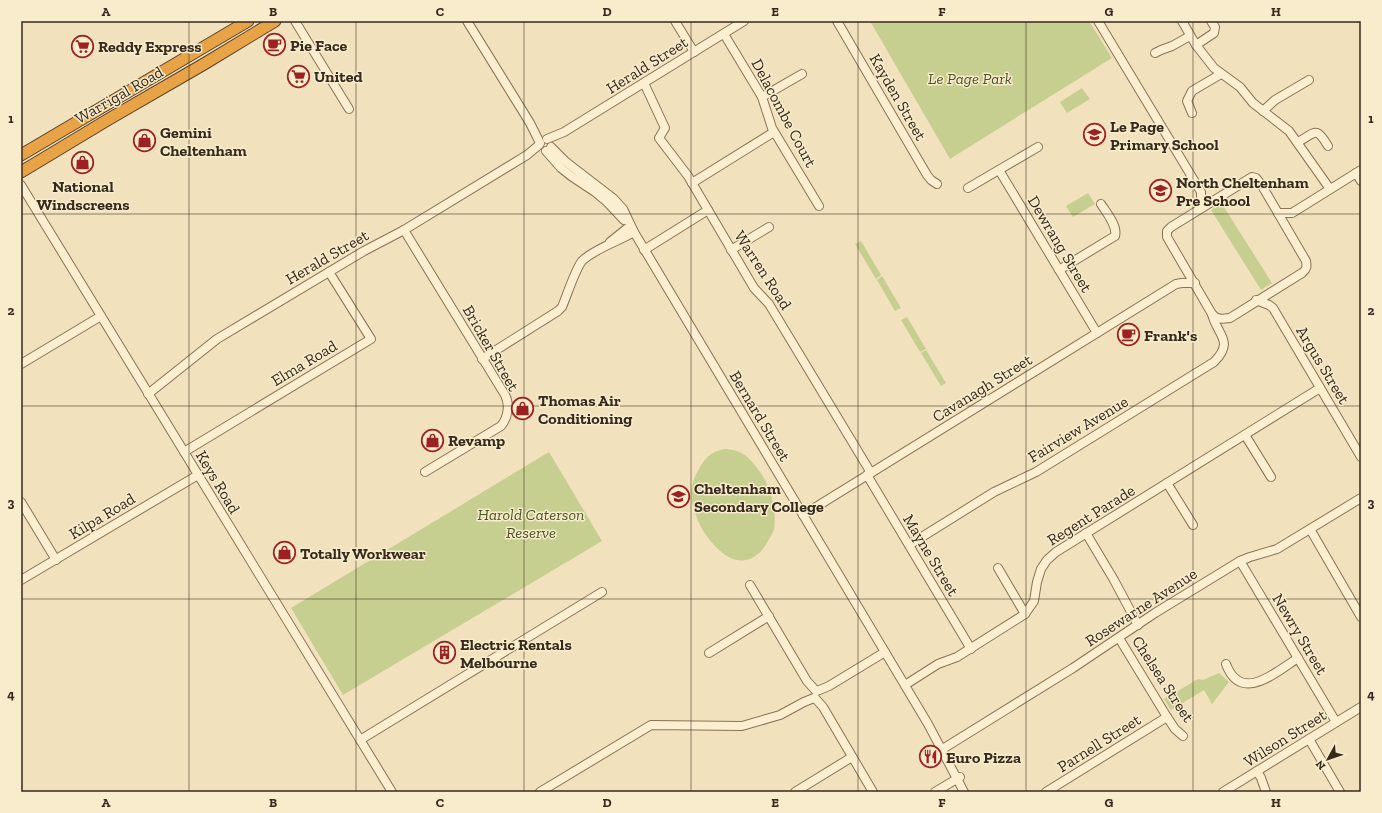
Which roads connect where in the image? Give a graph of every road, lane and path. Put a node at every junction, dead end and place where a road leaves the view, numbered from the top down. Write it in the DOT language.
graph roads {
  1 [pos="248,21"];
  2 [pos="275,21"];
  3 [pos="295,21"];
  4 [pos="467,21"];
  5 [pos="675,21"];
  6 [pos="744,21"];
  7 [pos="837,21"];
  8 [pos="1098,21"];
  9 [pos="1182,21"];
  10 [pos="1212,21"];
  11 [pos="724,34"];
  12 [pos="1190,36"];
  13 [pos="1196,44"];
  14 [pos="694,52"];
  15 [pos="1155,53"];
  16 [pos="802,74"];
  17 [pos="1221,74"];
  18 [pos="1309,80"];
  19 [pos="644,83"];
  20 [pos="762,97"];
  21 [pos="349,109"];
  22 [pos="1263,111"];
  23 [pos="1192,113"];
  24 [pos="774,132"];
  25 [pos="1298,142"];
  26 [pos="545,145"];
  27 [pos="1328,146"];
  28 [pos="1038,147"];
  29 [pos="24,152"];
  30 [pos="999,170"];
  31 [pos="1359,171"];
  32 [pos="21,172"];
  33 [pos="1361,181"];
  34 [pos="692,184"];
  35 [pos="937,184"];
  36 [pos="21,185"];
  37 [pos="968,188"];
  38 [pos="1330,189"];
  39 [pos="1201,192"];
  40 [pos="1216,199"];
  41 [pos="1101,204"];
  42 [pos="819,206"];
  43 [pos="1201,208"];
  44 [pos="708,210"];
  45 [pos="1278,213"];
  46 [pos="1292,213"];
  47 [pos="769,227"];
  48 [pos="1286,227"];
  49 [pos="632,229"];
  50 [pos="404,230"];
  51 [pos="644,250"];
  52 [pos="731,250"];
  53 [pos="1186,268"];
  54 [pos="1059,270"];
  55 [pos="329,272"];
  56 [pos="1194,283"];
  57 [pos="1176,284"];
  58 [pos="1275,290"];
  59 [pos="1256,300"];
  60 [pos="1273,308"];
  61 [pos="1212,314"];
  62 [pos="101,316"];
  63 [pos="1230,318"];
  64 [pos="1097,333"];
  65 [pos="1222,335"];
  66 [pos="482,359"];
  67 [pos="21,364"];
  68 [pos="1320,388"];
  69 [pos="148,394"];
  70 [pos="1245,435"];
  71 [pos="184,452"];
  72 [pos="1361,457"];
  73 [pos="425,472"];
  74 [pos="869,474"];
  75 [pos="198,475"];
  76 [pos="1271,477"];
  77 [pos="1168,483"];
  78 [pos="1361,498"];
  79 [pos="21,502"];
  80 [pos="803,515"];
  81 [pos="1193,525"];
  82 [pos="1310,529"];
  83 [pos="1086,533"];
  84 [pos="909,545"];
  85 [pos="56,560"];
  86 [pos="1240,561"];
  87 [pos="998,568"];
  88 [pos="21,580"];
  89 [pos="750,585"];
  90 [pos="602,592"];
  91 [pos="1025,614"];
  92 [pos="769,616"];
  93 [pos="1361,617"];
  94 [pos="1138,625"];
  95 [pos="1119,638"];
  96 [pos="971,649"];
  97 [pos="886,652"];
  98 [pos="709,653"];
  99 [pos="1298,658"];
  100 [pos="1226,664"];
  101 [pos="905,685"];
  102 [pos="816,695"];
  103 [pos="1361,707"];
  104 [pos="1167,717"];
  105 [pos="1336,722"];
  106 [pos="1183,736"];
  107 [pos="1309,739"];
  108 [pos="360,740"];
  109 [pos="943,749"];
  110 [pos="852,757"];
  111 [pos="1255,772"];
  112 [pos="959,778"];
  113 [pos="1265,791"];
  114 [pos="392,792"];
  115 [pos="540,792"];
  116 [pos="795,792"];
  117 [pos="873,792"];
  118 [pos="935,792"];
  119 [pos="964,792"];
  120 [pos="970,792"];
  121 [pos="1046,792"];
  122 [pos="1223,792"];
  123 [pos="1340,792"];
  1 -- 29 [label="highway, Warrigal Road"];
  2 -- 32 [label="highway, Warrigal Road"];
  3 -- 21 [label="street"];
  4 -- 26 [label="street, Bernard Street"];
  5 -- 14 [label="street"];
  6 -- 11 [label="street, Herald Street"];
  7 -- 35 [label="street, Kayden Street"];
  8 -- 39 [label="street"];
  9 -- 12 [label="street"];
  10 -- 13 [label="street"];
  11 -- 14 [label="street, Herald Street"];
  11 -- 20 [label="street, Delacombe Court"];
  12 -- 13 [label="street"];
  12 -- 15 [label="street"];
  13 -- 17 [label="street"];
  14 -- 19 [label="street, Herald Street"];
  16 -- 20 [label="street"];
  17 -- 22 [label="street"];
  17 -- 23 [label="street"];
  18 -- 22 [label="street"];
  19 -- 26 [label="street, Herald Street"];
  19 -- 34 [label="street, Warren Road"];
  20 -- 24 [label="street, Delacombe Court"];
  22 -- 25 [label="street"];
  24 -- 34 [label="street"];
  24 -- 42 [label="street, Delacombe Court"];
  25 -- 27 [label="street"];
  25 -- 38 [label="street"];
  26 -- 49 [label="street, Bernard Street"];
  26 -- 50 [label="street, Herald Street"];
  28 -- 30 [label="street"];
  30 -- 37 [label="street"];
  30 -- 54 [label="street, Dewrang Street"];
  31 -- 33 [label="street"];
  31 -- 38 [label="street"];
  34 -- 44 [label="street, Warren Road"];
  36 -- 62 [label="street, Keys Road"];
  38 -- 46 [label="street"];
  39 -- 40 [label="street"];
  39 -- 43 [label="street"];
  40 -- 43 [label="street"];
  40 -- 45 [label="street"];
  41 -- 54 [label="street"];
  43 -- 53 [label="street"];
  44 -- 51 [label="street"];
  44 -- 52 [label="street, Warren Road"];
  45 -- 46 [label="street"];
  45 -- 48 [label="street"];
  46 -- 48 [label="street"];
  47 -- 52 [label="street"];
  48 -- 58 [label="street"];
  49 -- 51 [label="street, Bernard Street"];
  49 -- 66 [label="street"];
  50 -- 55 [label="street, Herald Street"];
  50 -- 66 [label="street, Bricker Street"];
  51 -- 80 [label="street, Bernard Street"];
  52 -- 74 [label="street, Warren Road"];
  53 -- 56 [label="street"];
  53 -- 57 [label="street, Cavanagh Street"];
  54 -- 64 [label="street, Dewrang Street"];
  55 -- 69 [label="street, Herald Street"];
  55 -- 71 [label="street, Elma Road"];
  56 -- 57 [label="street, Cavanagh Street"];
  56 -- 61 [label="street"];
  57 -- 64 [label="street, Cavanagh Street"];
  58 -- 59 [label="street"];
  58 -- 60 [label="street"];
  59 -- 60 [label="street"];
  59 -- 63 [label="street"];
  60 -- 68 [label="street, Argus Street"];
  61 -- 63 [label="street"];
  61 -- 65 [label="street"];
  62 -- 67 [label="street"];
  62 -- 69 [label="street, Keys Road"];
  63 -- 65 [label="street"];
  64 -- 74 [label="street, Cavanagh Street"];
  65 -- 84 [label="street, Fairview Avenue"];
  66 -- 73 [label="street, Bricker Street"];
  68 -- 70 [label="street, Regent Parade"];
  68 -- 72 [label="street, Argus Street"];
  69 -- 71 [label="street, Keys Road"];
  70 -- 76 [label="street"];
  70 -- 77 [label="street, Regent Parade"];
  71 -- 75 [label="street, Keys Road"];
  74 -- 80 [label="street, Cavanagh Street"];
  74 -- 84 [label="street, Mayne Street"];
  75 -- 85 [label="street, Kilpa Road"];
  75 -- 108 [label="street, Keys Road"];
  77 -- 81 [label="street"];
  77 -- 83 [label="street, Regent Parade"];
  78 -- 82 [label="street, Rosewarne Avenue"];
  79 -- 85 [label="street"];
  80 -- 97 [label="street, Bernard Street"];
  82 -- 86 [label="street, Rosewarne Avenue"];
  82 -- 93 [label="street"];
  83 -- 91 [label="street, Regent Parade"];
  83 -- 94 [label="street"];
  84 -- 96 [label="street, Mayne Street"];
  85 -- 88 [label="street, Kilpa Road"];
  86 -- 94 [label="street, Rosewarne Avenue"];
  86 -- 99 [label="street, Newry Street"];
  87 -- 91 [label="street"];
  89 -- 92 [label="street"];
  90 -- 108 [label="street"];
  91 -- 96 [label="street, Regent Parade"];
  92 -- 98 [label="street"];
  92 -- 102 [label="street"];
  94 -- 95 [label="street, Rosewarne Avenue"];
  95 -- 104 [label="street, Chelsea Street"];
  95 -- 109 [label="street, Rosewarne Avenue"];
  96 -- 101 [label="street, Regent Parade"];
  97 -- 101 [label="street, Bernard Street"];
  97 -- 102 [label="street"];
  99 -- 100 [label="street"];
  99 -- 105 [label="street, Newry Street"];
  101 -- 109 [label="street, Bernard Street"];
  102 -- 110 [label="street"];
  102 -- 115 [label="street"];
  103 -- 105 [label="street, Wilson Street"];
  104 -- 106 [label="street, Chelsea Street"];
  104 -- 121 [label="street, Parnell Street"];
  105 -- 107 [label="street, Wilson Street"];
  107 -- 111 [label="street, Wilson Street"];
  107 -- 123 [label="street"];
  108 -- 114 [label="street, Keys Road"];
  109 -- 112 [label="street, Bernard Street"];
  110 -- 116 [label="street"];
  110 -- 117 [label="street"];
  111 -- 113 [label="street"];
  111 -- 122 [label="street, Wilson Street"];
  112 -- 118 [label="street"];
  112 -- 119 [label="street, Bernard Street"];
  112 -- 120 [label="street, Bernard Street"];
}
